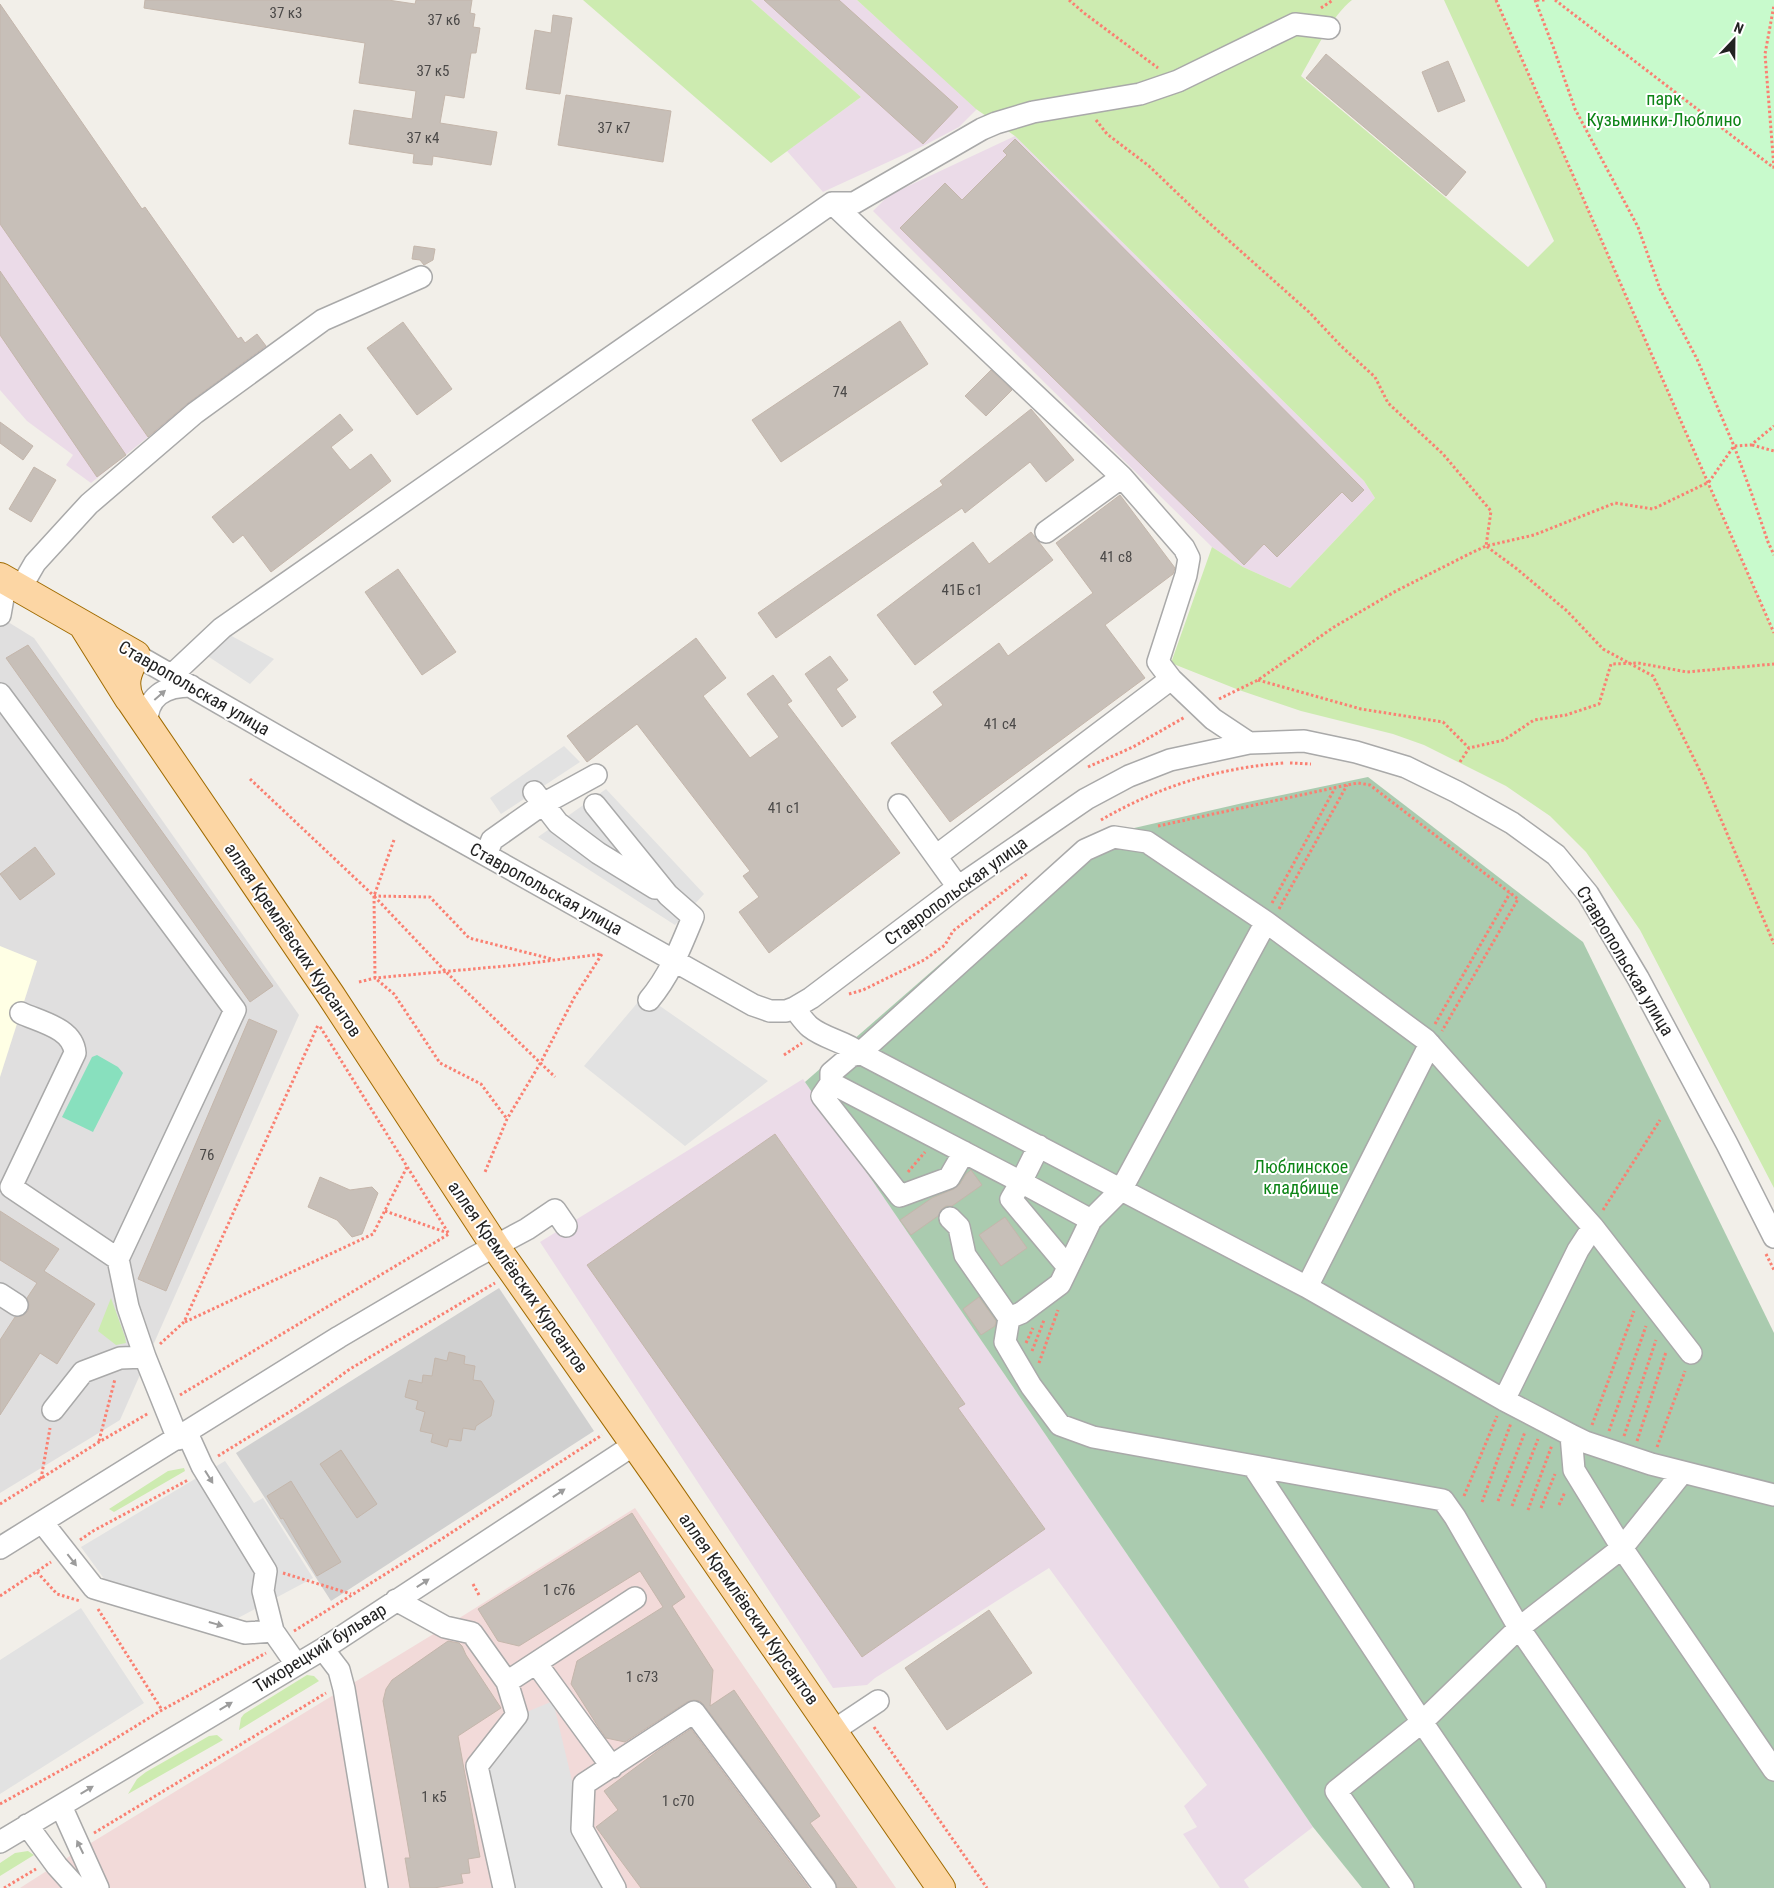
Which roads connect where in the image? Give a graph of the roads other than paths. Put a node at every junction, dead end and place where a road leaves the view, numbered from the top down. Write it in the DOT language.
graph roads {
  1 [pos="1329,28"];
  2 [pos="832,203"];
  3 [pos="421,276"];
  4 [pos="1122,477"];
  5 [pos="1046,532"];
  6 [pos="9,582"];
  7 [pos="0,615"];
  8 [pos="83,626"];
  9 [pos="136,655"];
  10 [pos="172,675"];
  11 [pos="1171,678"];
  12 [pos="191,686"];
  13 [pos="0,694"];
  14 [pos="130,700"];
  15 [pos="1208,713"];
  16 [pos="148,725"];
  17 [pos="1249,743"];
  18 [pos="1215,749"];
  19 [pos="596,775"];
  20 [pos="539,798"];
  21 [pos="595,805"];
  22 [pos="899,805"];
  23 [pos="486,855"];
  24 [pos="936,856"];
  25 [pos="958,887"];
  26 [pos="668,896"];
  27 [pos="1266,922"];
  28 [pos="674,961"];
  29 [pos="649,1000"];
  30 [pos="794,1008"];
  31 [pos="20,1013"];
  32 [pos="1428,1042"];
  33 [pos="860,1053"];
  34 [pos="831,1083"];
  35 [pos="1039,1146"];
  36 [pos="964,1152"];
  37 [pos="1021,1182"];
  38 [pos="1121,1190"];
  39 [pos="950,1218"];
  40 [pos="1091,1220"];
  41 [pos="566,1226"];
  42 [pos="1593,1226"];
  43 [pos="1770,1245"];
  44 [pos="495,1246"];
  45 [pos="118,1259"];
  46 [pos="1059,1281"];
  47 [pos="1307,1287"];
  48 [pos="1009,1318"];
  49 [pos="1691,1353"];
  50 [pos="145,1357"];
  51 [pos="53,1410"];
  52 [pos="1574,1434"];
  53 [pos="182,1436"];
  54 [pos="635,1444"];
  55 [pos="1253,1466"];
  56 [pos="1682,1473"];
  57 [pos="1774,1495"];
  58 [pos="42,1522"];
  59 [pos="0,1548"];
  60 [pos="1622,1548"];
  61 [pos="635,1598"];
  62 [pos="396,1600"];
  63 [pos="1519,1628"];
  64 [pos="278,1637"];
  65 [pos="323,1649"];
  66 [pos="536,1663"];
  67 [pos="296,1664"];
  68 [pos="507,1682"];
  69 [pos="870,1706"];
  70 [pos="1422,1722"];
  71 [pos="833,1731"];
  72 [pos="612,1767"];
  73 [pos="1774,1770"];
  74 [pos="61,1806"];
  75 [pos="26,1825"];
  76 [pos="0,1842"];
  77 [pos="77,1888"];
  78 [pos="98,1888"];
  79 [pos="377,1888"];
  80 [pos="504,1888"];
  81 [pos="615,1888"];
  82 [pos="825,1888"];
  83 [pos="941,1888"];
  84 [pos="1403,1888"];
  85 [pos="1535,1888"];
  86 [pos="1699,1888"];
  1 -- 2 [label="street"];
  2 -- 4 [label="street"];
  2 -- 10 [label="street"];
  3 -- 6 [label="street"];
  4 -- 5 [label="street"];
  4 -- 11 [label="street"];
  6 -- 7 [label="street"];
  6 -- 8 [label="main road, Ставропольская улица"];
  8 -- 9 [label="main road, Ставропольская улица"];
  8 -- 14 [label="main road"];
  9 -- 10 [label="street, Ставропольская улица"];
  9 -- 14 [label="main road, аллея Кремлёвских Курсантов"];
  10 -- 12 [label="street, Ставропольская улица"];
  11 -- 15 [label="street"];
  11 -- 24 [label="street"];
  16 -- 12 [label="street, one-way"];
  12 -- 23 [label="street, Ставропольская улица"];
  13 -- 45 [label="street"];
  14 -- 16 [label="main road, аллея Кремлёвских Курсантов"];
  15 -- 17 [label="street"];
  15 -- 18 [label="street"];
  16 -- 44 [label="main road, аллея Кремлёвских Курсантов"];
  17 -- 18 [label="street, Ставропольская улица"];
  17 -- 43 [label="street, Ставропольская улица"];
  18 -- 25 [label="street, Ставропольская улица"];
  19 -- 20 [label="street"];
  20 -- 23 [label="street"];
  20 -- 26 [label="street"];
  21 -- 26 [label="street"];
  22 -- 24 [label="street"];
  23 -- 28 [label="street, Ставропольская улица"];
  24 -- 25 [label="street"];
  25 -- 30 [label="street, Ставропольская улица"];
  26 -- 28 [label="street"];
  27 -- 32 [label="street"];
  27 -- 33 [label="street"];
  27 -- 38 [label="street"];
  28 -- 29 [label="street"];
  28 -- 30 [label="street, Ставропольская улица"];
  30 -- 33 [label="street"];
  31 -- 45 [label="street"];
  32 -- 42 [label="street"];
  32 -- 47 [label="street"];
  33 -- 34 [label="street"];
  33 -- 35 [label="street"];
  34 -- 36 [label="street"];
  34 -- 36 [label="street"];
  35 -- 37 [label="street"];
  35 -- 38 [label="street"];
  36 -- 37 [label="street"];
  37 -- 40 [label="street"];
  37 -- 46 [label="street"];
  38 -- 40 [label="street"];
  38 -- 47 [label="street"];
  39 -- 48 [label="street"];
  40 -- 46 [label="street"];
  41 -- 44 [label="street"];
  42 -- 49 [label="street"];
  42 -- 52 [label="street"];
  44 -- 53 [label="street"];
  44 -- 54 [label="main road, аллея Кремлёвских Курсантов"];
  45 -- 50 [label="street"];
  46 -- 48 [label="street"];
  47 -- 52 [label="street"];
  48 -- 55 [label="street"];
  50 -- 51 [label="street"];
  50 -- 53 [label="street"];
  52 -- 56 [label="street"];
  52 -- 60 [label="street"];
  53 -- 58 [label="street"];
  53 -- 64 [label="street, one-way"];
  62 -- 54 [label="street, Тихорецкий бульвар, one-way"];
  54 -- 71 [label="main road, аллея Кремлёвских Курсантов"];
  55 -- 63 [label="street"];
  55 -- 70 [label="street"];
  56 -- 57 [label="street"];
  56 -- 60 [label="street"];
  58 -- 59 [label="street"];
  58 -- 64 [label="street, one-way"];
  60 -- 63 [label="street"];
  60 -- 73 [label="street"];
  61 -- 66 [label="street"];
  62 -- 65 [label="street, Тихорецкий бульвар"];
  62 -- 68 [label="street"];
  63 -- 70 [label="street"];
  63 -- 86 [label="street"];
  64 -- 67 [label="street"];
  65 -- 67 [label="street, Тихорецкий бульвар"];
  65 -- 79 [label="street"];
  66 -- 68 [label="street"];
  66 -- 72 [label="street"];
  74 -- 67 [label="street, Тихорецкий бульвар, one-way"];
  68 -- 80 [label="street"];
  69 -- 71 [label="street"];
  70 -- 84 [label="street"];
  70 -- 85 [label="street"];
  71 -- 83 [label="main road, аллея Кремлёвских Курсантов"];
  72 -- 81 [label="street"];
  72 -- 82 [label="street"];
  74 -- 75 [label="street, Тихорецкий бульвар"];
  78 -- 74 [label="street, one-way"];
  75 -- 76 [label="street, Тихорецкий бульвар"];
  75 -- 77 [label="street"];
}
